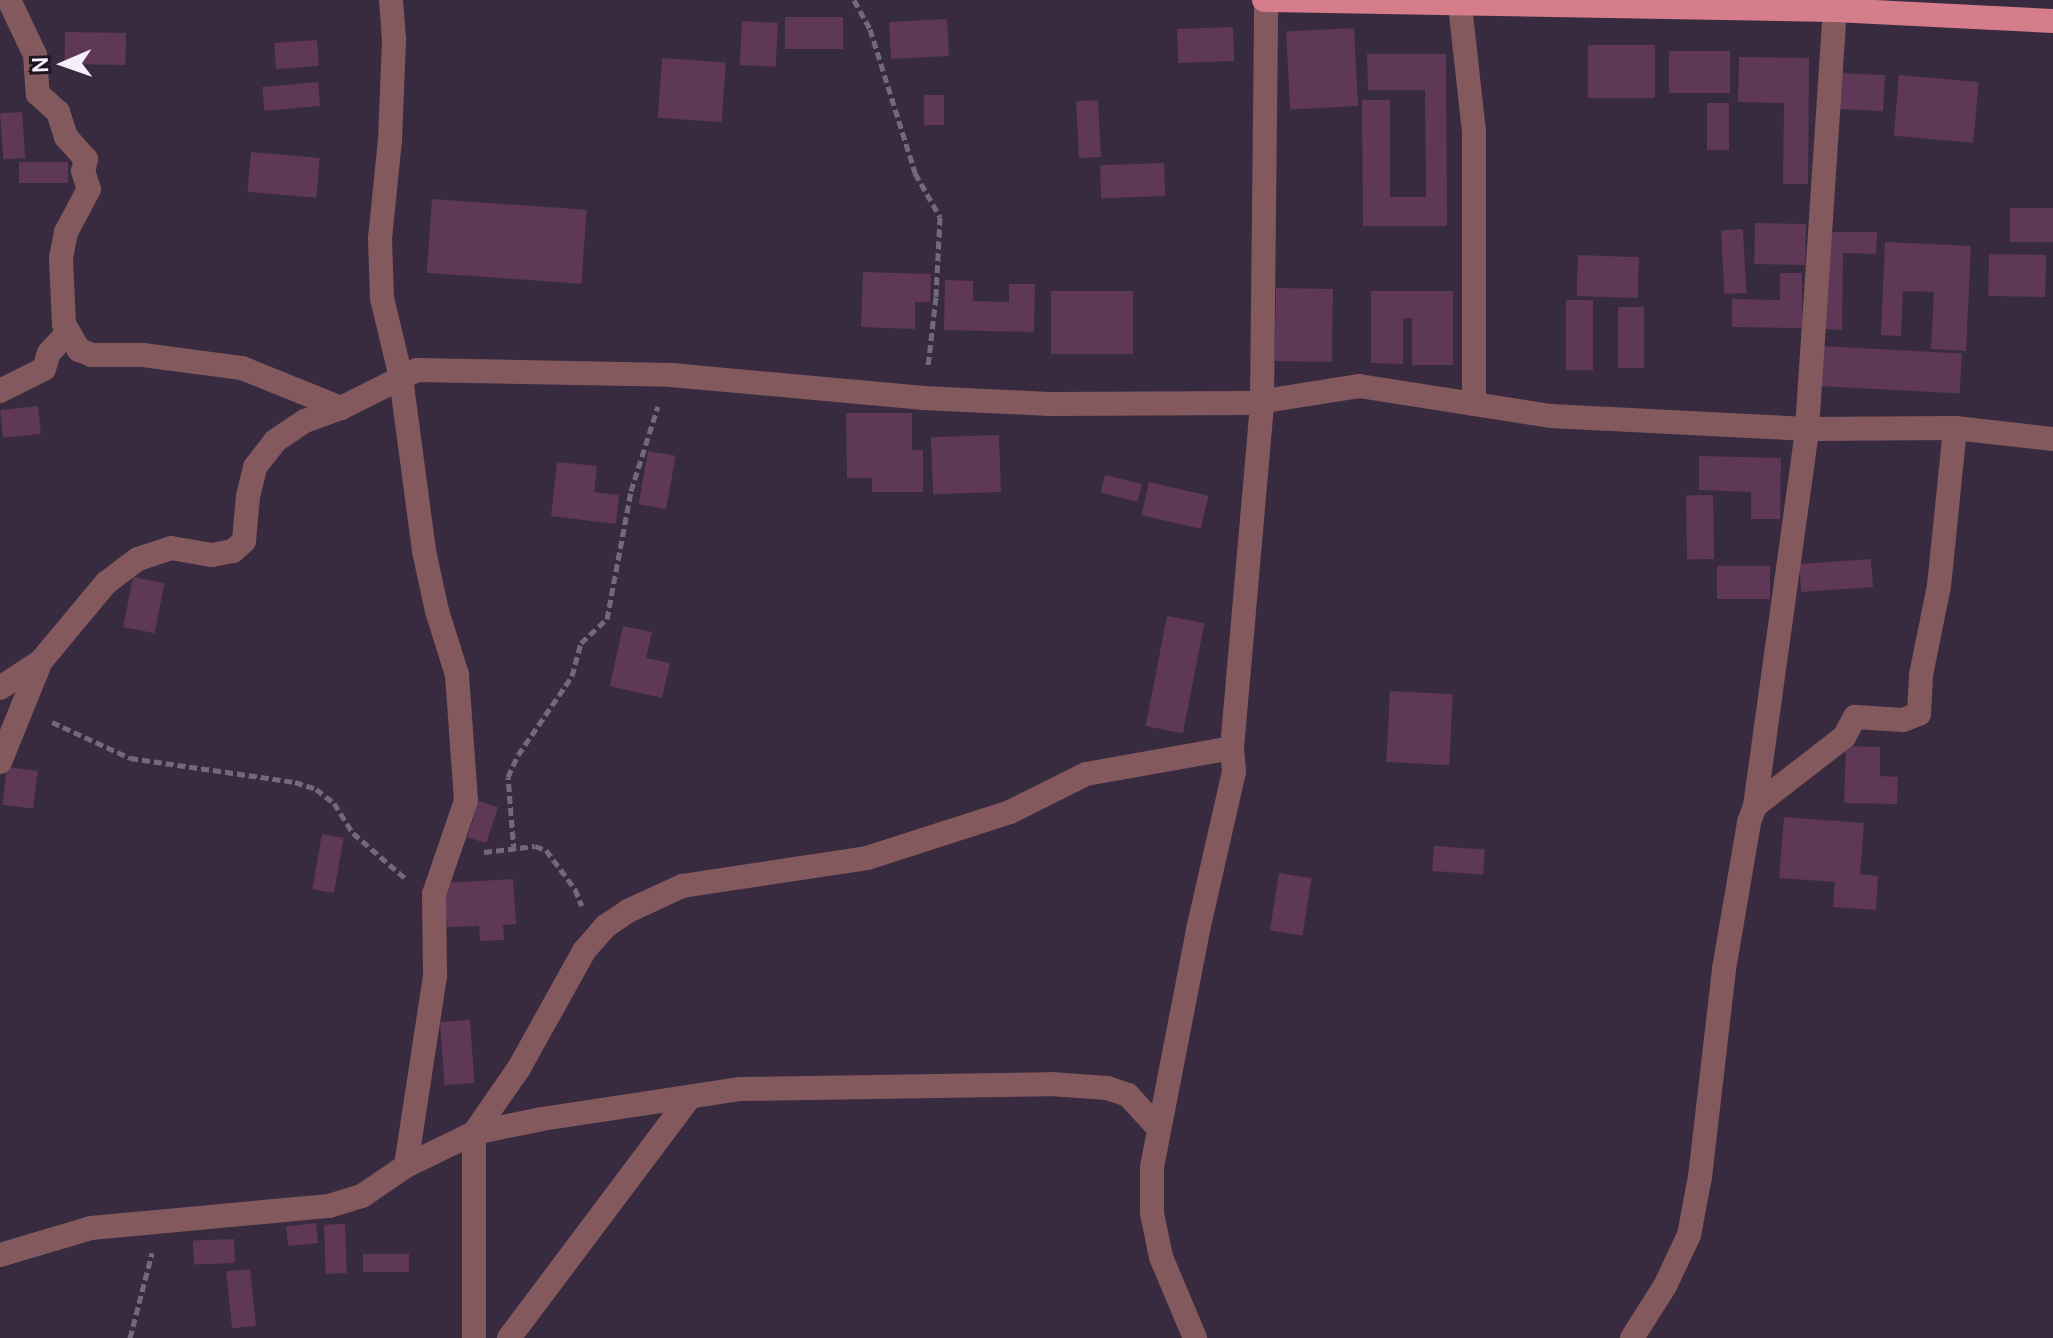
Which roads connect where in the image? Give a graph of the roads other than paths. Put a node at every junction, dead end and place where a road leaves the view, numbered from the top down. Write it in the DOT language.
graph roads {
  1 [pos="9,0"];
  2 [pos="391,0"];
  3 [pos="1265,0"];
  4 [pos="1349,1"];
  5 [pos="1460,5"];
  6 [pos="1897,6"];
  7 [pos="1835,10"];
  8 [pos="2053,21"];
  9 [pos="67,333"];
  10 [pos="401,378"];
  11 [pos="0,391"];
  12 [pos="1262,402"];
  13 [pos="1474,404"];
  14 [pos="341,408"];
  15 [pos="1955,428"];
  16 [pos="1807,429"];
  17 [pos="2053,439"];
  18 [pos="41,661"];
  19 [pos="0,688"];
  20 [pos="1232,748"];
  21 [pos="0,762"];
  22 [pos="1755,806"];
  23 [pos="690,1097"];
  24 [pos="1159,1129"];
  25 [pos="474,1133"];
  26 [pos="406,1166"];
  27 [pos="0,1255"];
  28 [pos="474,1338"];
  29 [pos="509,1338"];
  30 [pos="1195,1338"];
  31 [pos="1632,1338"];
  1 -- 9 [label="street"];
  2 -- 10 [label="street"];
  3 -- 4 [label="main road"];
  3 -- 12 [label="street"];
  4 -- 5 [label="main road"];
  5 -- 7 [label="main road"];
  5 -- 13 [label="street"];
  6 -- 7 [label="main road"];
  6 -- 8 [label="main road"];
  7 -- 16 [label="street"];
  9 -- 11 [label="street"];
  9 -- 14 [label="street"];
  10 -- 12 [label="street"];
  10 -- 14 [label="street"];
  10 -- 26 [label="street"];
  12 -- 13 [label="street"];
  12 -- 20 [label="street"];
  13 -- 16 [label="street"];
  14 -- 18 [label="street"];
  15 -- 16 [label="street"];
  15 -- 17 [label="street"];
  15 -- 22 [label="street"];
  16 -- 22 [label="street"];
  18 -- 19 [label="street"];
  18 -- 21 [label="street"];
  20 -- 24 [label="street"];
  20 -- 25 [label="street"];
  22 -- 31 [label="street"];
  23 -- 24 [label="street"];
  23 -- 25 [label="street"];
  23 -- 29 [label="street"];
  24 -- 30 [label="street"];
  25 -- 26 [label="street"];
  25 -- 28 [label="street"];
  26 -- 27 [label="street"];
}
